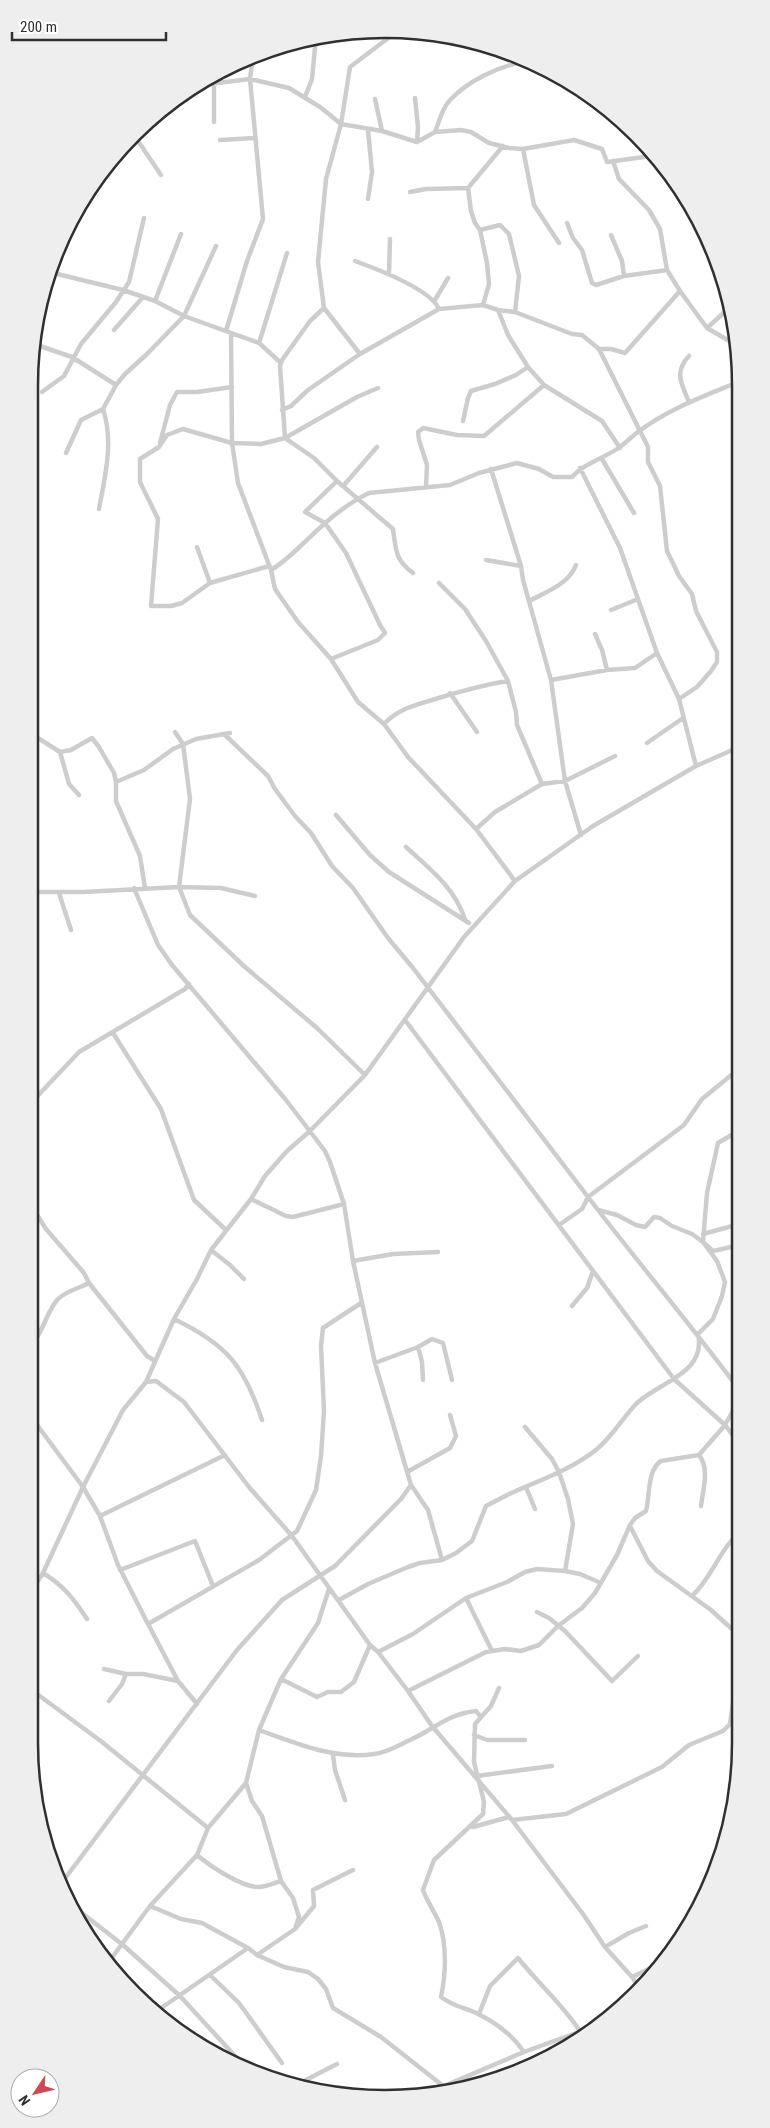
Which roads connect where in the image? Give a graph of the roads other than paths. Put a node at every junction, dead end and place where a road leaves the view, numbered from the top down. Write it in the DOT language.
graph roads {
  1 [pos="386,38"];
  2 [pos="315,44"];
  3 [pos="251,64"];
  4 [pos="517,64"];
  5 [pos="250,79"];
  6 [pos="210,84"];
  7 [pos="214,84"];
  8 [pos="305,97"];
  9 [pos="415,98"];
  10 [pos="375,99"];
  11 [pos="214,122"];
  12 [pos="341,124"];
  13 [pos="368,130"];
  14 [pos="382,130"];
  15 [pos="434,132"];
  16 [pos="254,138"];
  17 [pos="138,140"];
  18 [pos="220,140"];
  19 [pos="417,142"];
  20 [pos="502,146"];
  21 [pos="523,149"];
  22 [pos="646,156"];
  23 [pos="613,161"];
  24 [pos="161,175"];
  25 [pos="468,188"];
  26 [pos="410,192"];
  27 [pos="368,199"];
  28 [pos="144,218"];
  29 [pos="566,223"];
  30 [pos="480,230"];
  31 [pos="181,234"];
  32 [pos="611,235"];
  33 [pos="390,239"];
  34 [pos="559,243"];
  35 [pos="216,246"];
  36 [pos="287,253"];
  37 [pos="355,261"];
  38 [pos="667,270"];
  39 [pos="56,274"];
  40 [pos="389,274"];
  41 [pos="624,276"];
  42 [pos="448,278"];
  43 [pos="123,290"];
  44 [pos="680,291"];
  45 [pos="143,297"];
  46 [pos="435,300"];
  47 [pos="155,301"];
  48 [pos="482,305"];
  49 [pos="324,308"];
  50 [pos="440,309"];
  51 [pos="498,310"];
  52 [pos="515,312"];
  53 [pos="725,312"];
  54 [pos="184,316"];
  55 [pos="707,328"];
  56 [pos="114,330"];
  57 [pos="228,332"];
  58 [pos="730,341"];
  59 [pos="260,343"];
  60 [pos="39,346"];
  61 [pos="599,349"];
  62 [pos="360,354"];
  63 [pos="689,356"];
  64 [pos="72,358"];
  65 [pos="281,363"];
  66 [pos="528,367"];
  67 [pos="732,384"];
  68 [pos="116,385"];
  69 [pos="544,385"];
  70 [pos="232,387"];
  71 [pos="378,388"];
  72 [pos="42,392"];
  73 [pos="689,402"];
  74 [pos="103,409"];
  75 [pos="282,410"];
  76 [pos="463,421"];
  77 [pos="638,431"];
  78 [pos="285,438"];
  79 [pos="232,443"];
  80 [pos="159,447"];
  81 [pos="377,447"];
  82 [pos="620,448"];
  83 [pos="66,453"];
  84 [pos="602,459"];
  85 [pos="580,468"];
  86 [pos="491,469"];
  87 [pos="337,481"];
  88 [pos="344,485"];
  89 [pos="426,487"];
  90 [pos="358,498"];
  91 [pos="99,509"];
  92 [pos="634,513"];
  93 [pos="325,523"];
  94 [pos="197,547"];
  95 [pos="486,560"];
  96 [pos="576,565"];
  97 [pos="521,566"];
  98 [pos="270,568"];
  99 [pos="413,573"];
  100 [pos="210,583"];
  101 [pos="439,583"];
  102 [pos="638,599"];
  103 [pos="529,601"];
  104 [pos="611,610"];
  105 [pos="595,634"];
  106 [pos="657,653"];
  107 [pos="331,659"];
  108 [pos="607,670"];
  109 [pos="551,680"];
  110 [pos="508,681"];
  111 [pos="450,693"];
  112 [pos="680,699"];
  113 [pos="683,718"];
  114 [pos="384,724"];
  115 [pos="175,732"];
  116 [pos="477,732"];
  117 [pos="230,733"];
  118 [pos="224,734"];
  119 [pos="38,738"];
  120 [pos="647,743"];
  121 [pos="183,744"];
  122 [pos="732,750"];
  123 [pos="60,752"];
  124 [pos="615,756"];
  125 [pos="696,766"];
  126 [pos="565,781"];
  127 [pos="116,782"];
  128 [pos="542,784"];
  129 [pos="79,795"];
  130 [pos="336,815"];
  131 [pos="476,829"];
  132 [pos="581,835"];
  133 [pos="406,847"];
  134 [pos="515,881"];
  135 [pos="179,887"];
  136 [pos="134,888"];
  137 [pos="145,888"];
  138 [pos="38,893"];
  139 [pos="59,893"];
  140 [pos="255,896"];
  141 [pos="479,919"];
  142 [pos="464,920"];
  143 [pos="470,923"];
  144 [pos="71,930"];
  145 [pos="464,937"];
  146 [pos="189,984"];
  147 [pos="427,987"];
  148 [pos="405,1020"];
  149 [pos="113,1033"];
  150 [pos="365,1075"];
  151 [pos="732,1075"];
  152 [pos="38,1095"];
  153 [pos="310,1131"];
  154 [pos="732,1135"];
  155 [pos="588,1196"];
  156 [pos="251,1199"];
  157 [pos="344,1204"];
  158 [pos="598,1210"];
  159 [pos="38,1216"];
  160 [pos="559,1225"];
  161 [pos="732,1226"];
  162 [pos="226,1230"];
  163 [pos="704,1234"];
  164 [pos="703,1242"];
  165 [pos="732,1246"];
  166 [pos="211,1250"];
  167 [pos="438,1252"];
  168 [pos="353,1261"];
  169 [pos="593,1271"];
  170 [pos="244,1279"];
  171 [pos="88,1283"];
  172 [pos="361,1303"];
  173 [pos="572,1306"];
  174 [pos="174,1319"];
  175 [pos="698,1334"];
  176 [pos="38,1335"];
  177 [pos="418,1347"];
  178 [pos="155,1361"];
  179 [pos="375,1363"];
  180 [pos="674,1379"];
  181 [pos="423,1380"];
  182 [pos="452,1380"];
  183 [pos="732,1380"];
  184 [pos="146,1382"];
  185 [pos="732,1412"];
  186 [pos="450,1415"];
  187 [pos="262,1420"];
  188 [pos="725,1425"];
  189 [pos="38,1426"];
  190 [pos="525,1427"];
  191 [pos="732,1434"];
  192 [pos="225,1455"];
  193 [pos="698,1455"];
  194 [pos="407,1472"];
  195 [pos="559,1472"];
  196 [pos="412,1485"];
  197 [pos="83,1487"];
  198 [pos="526,1487"];
  199 [pos="701,1506"];
  200 [pos="535,1509"];
  201 [pos="100,1516"];
  202 [pos="630,1525"];
  203 [pos="292,1536"];
  204 [pos="732,1538"];
  205 [pos="442,1560"];
  206 [pos="120,1570"];
  207 [pos="565,1570"];
  208 [pos="43,1573"];
  209 [pos="320,1576"];
  210 [pos="38,1581"];
  211 [pos="601,1583"];
  212 [pos="213,1586"];
  213 [pos="329,1589"];
  214 [pos="692,1596"];
  215 [pos="466,1598"];
  216 [pos="339,1600"];
  217 [pos="537,1612"];
  218 [pos="87,1619"];
  219 [pos="148,1624"];
  220 [pos="558,1626"];
  221 [pos="732,1629"];
  222 [pos="370,1645"];
  223 [pos="492,1651"];
  224 [pos="378,1652"];
  225 [pos="638,1656"];
  226 [pos="104,1669"];
  227 [pos="126,1674"];
  228 [pos="281,1678"];
  229 [pos="178,1680"];
  230 [pos="499,1688"];
  231 [pos="408,1691"];
  232 [pos="38,1695"];
  233 [pos="109,1701"];
  234 [pos="197,1704"];
  235 [pos="732,1710"];
  236 [pos="480,1716"];
  237 [pos="432,1726"];
  238 [pos="258,1730"];
  239 [pos="474,1735"];
  240 [pos="525,1740"];
  241 [pos="333,1755"];
  242 [pos="552,1766"];
  243 [pos="143,1776"];
  244 [pos="477,1776"];
  245 [pos="246,1783"];
  246 [pos="345,1800"];
  247 [pos="510,1819"];
  248 [pos="471,1827"];
  249 [pos="208,1828"];
  250 [pos="197,1855"];
  251 [pos="353,1870"];
  252 [pos="65,1878"];
  253 [pos="281,1882"];
  254 [pos="150,1906"];
  255 [pos="82,1914"];
  256 [pos="646,1926"];
  257 [pos="295,1929"];
  258 [pos="123,1945"];
  259 [pos="605,1947"];
  260 [pos="248,1948"];
  261 [pos="257,1955"];
  262 [pos="112,1958"];
  263 [pos="649,1969"];
  264 [pos="210,1975"];
  265 [pos="632,1977"];
  266 [pos="636,1983"];
  267 [pos="180,1996"];
  268 [pos="161,2008"];
  269 [pos="479,2014"];
  270 [pos="579,2031"];
  271 [pos="580,2031"];
  272 [pos="524,2052"];
  273 [pos="234,2055"];
  274 [pos="282,2063"];
  275 [pos="337,2064"];
  276 [pos="304,2081"];
  277 [pos="442,2085"];
  278 [pos="439,2086"];
  1 -- 12 [label="street"];
  2 -- 8 [label="street"];
  3 -- 5 [label="street"];
  4 -- 15 [label="street"];
  5 -- 7 [label="street"];
  5 -- 8 [label="street"];
  5 -- 16 [label="street"];
  6 -- 7 [label="street"];
  7 -- 11 [label="street"];
  8 -- 12 [label="street"];
  9 -- 19 [label="street"];
  10 -- 14 [label="street"];
  12 -- 13 [label="street"];
  12 -- 49 [label="street"];
  13 -- 14 [label="street"];
  13 -- 27 [label="street"];
  14 -- 19 [label="street"];
  15 -- 19 [label="street"];
  15 -- 20 [label="street"];
  16 -- 18 [label="street"];
  16 -- 57 [label="street"];
  17 -- 24 [label="street"];
  20 -- 21 [label="street"];
  20 -- 25 [label="street"];
  21 -- 23 [label="street"];
  21 -- 34 [label="street"];
  22 -- 23 [label="street"];
  23 -- 38 [label="street"];
  25 -- 26 [label="street"];
  25 -- 30 [label="street"];
  28 -- 43 [label="street"];
  29 -- 41 [label="street"];
  30 -- 48 [label="street"];
  30 -- 52 [label="street"];
  31 -- 47 [label="street"];
  32 -- 41 [label="street"];
  33 -- 40 [label="street"];
  35 -- 54 [label="street"];
  36 -- 59 [label="street"];
  37 -- 40 [label="street"];
  38 -- 41 [label="street"];
  38 -- 44 [label="street"];
  39 -- 43 [label="street"];
  40 -- 46 [label="street"];
  42 -- 46 [label="street"];
  43 -- 45 [label="street"];
  43 -- 64 [label="street"];
  44 -- 55 [label="street"];
  44 -- 61 [label="street"];
  45 -- 47 [label="street"];
  45 -- 56 [label="street"];
  46 -- 50 [label="street"];
  47 -- 54 [label="street"];
  48 -- 50 [label="street"];
  48 -- 51 [label="street"];
  49 -- 62 [label="street"];
  49 -- 65 [label="street"];
  50 -- 62 [label="street"];
  51 -- 52 [label="street"];
  51 -- 66 [label="street"];
  52 -- 61 [label="street"];
  53 -- 55 [label="street"];
  54 -- 57 [label="street"];
  54 -- 68 [label="street"];
  55 -- 58 [label="street"];
  57 -- 59 [label="street"];
  57 -- 70 [label="street"];
  59 -- 65 [label="street"];
  60 -- 64 [label="street"];
  61 -- 77 [label="street"];
  62 -- 75 [label="street"];
  63 -- 73 [label="street"];
  64 -- 68 [label="street"];
  64 -- 72 [label="street"];
  65 -- 75 [label="street"];
  66 -- 69 [label="street"];
  66 -- 76 [label="street"];
  67 -- 73 [label="street"];
  68 -- 74 [label="street"];
  69 -- 82 [label="street"];
  69 -- 89 [label="street"];
  70 -- 79 [label="street"];
  70 -- 80 [label="street"];
  71 -- 78 [label="street"];
  73 -- 77 [label="street"];
  74 -- 83 [label="street"];
  74 -- 91 [label="street"];
  75 -- 78 [label="street"];
  77 -- 82 [label="street"];
  77 -- 112 [label="street"];
  78 -- 79 [label="street"];
  78 -- 87 [label="street"];
  79 -- 80 [label="street"];
  79 -- 98 [label="street"];
  80 -- 100 [label="street"];
  81 -- 88 [label="street"];
  82 -- 84 [label="street"];
  84 -- 85 [label="street"];
  84 -- 92 [label="street"];
  85 -- 86 [label="street"];
  85 -- 102 [label="street"];
  86 -- 89 [label="street"];
  86 -- 97 [label="street"];
  87 -- 88 [label="street"];
  87 -- 93 [label="street"];
  88 -- 90 [label="street"];
  89 -- 90 [label="street"];
  90 -- 93 [label="street"];
  90 -- 99 [label="street"];
  93 -- 98 [label="street"];
  93 -- 107 [label="street"];
  94 -- 100 [label="street"];
  95 -- 97 [label="street"];
  96 -- 103 [label="street"];
  97 -- 103 [label="street"];
  98 -- 100 [label="street"];
  98 -- 107 [label="street"];
  101 -- 110 [label="street"];
  102 -- 104 [label="street"];
  102 -- 106 [label="street"];
  103 -- 109 [label="street"];
  105 -- 108 [label="street"];
  106 -- 108 [label="street"];
  106 -- 112 [label="street"];
  107 -- 114 [label="street"];
  108 -- 109 [label="street"];
  109 -- 126 [label="street"];
  110 -- 111 [label="street"];
  110 -- 128 [label="street"];
  111 -- 114 [label="street"];
  111 -- 116 [label="street"];
  112 -- 113 [label="street"];
  113 -- 120 [label="street"];
  113 -- 125 [label="street"];
  114 -- 131 [label="street"];
  115 -- 121 [label="street"];
  117 -- 118 [label="street"];
  118 -- 121 [label="street"];
  118 -- 147 [label="street"];
  119 -- 123 [label="street"];
  121 -- 127 [label="street"];
  121 -- 135 [label="street"];
  122 -- 125 [label="street"];
  123 -- 127 [label="street"];
  123 -- 129 [label="street"];
  124 -- 126 [label="street"];
  125 -- 132 [label="street"];
  126 -- 128 [label="street"];
  126 -- 132 [label="street"];
  127 -- 137 [label="street"];
  128 -- 131 [label="street"];
  130 -- 142 [label="street"];
  131 -- 134 [label="street"];
  132 -- 134 [label="street"];
  133 -- 142 [label="street"];
  134 -- 141 [label="street"];
  135 -- 137 [label="street"];
  135 -- 140 [label="street"];
  135 -- 150 [label="street"];
  136 -- 137 [label="street"];
  136 -- 139 [label="street"];
  136 -- 146 [label="street"];
  138 -- 139 [label="street"];
  139 -- 144 [label="street"];
  141 -- 143 [label="street"];
  141 -- 145 [label="street"];
  142 -- 143 [label="street"];
  143 -- 145 [label="street"];
  145 -- 147 [label="street"];
  146 -- 149 [label="street"];
  146 -- 153 [label="street"];
  147 -- 148 [label="street"];
  147 -- 155 [label="street"];
  148 -- 150 [label="street"];
  148 -- 160 [label="street"];
  149 -- 152 [label="street"];
  149 -- 162 [label="street"];
  150 -- 153 [label="street"];
  151 -- 155 [label="street"];
  153 -- 156 [label="street"];
  153 -- 157 [label="street"];
  154 -- 163 [label="street"];
  155 -- 158 [label="street"];
  155 -- 160 [label="street"];
  156 -- 157 [label="street"];
  156 -- 162 [label="street"];
  157 -- 168 [label="street"];
  158 -- 164 [label="street"];
  158 -- 175 [label="street"];
  159 -- 171 [label="street"];
  160 -- 169 [label="street"];
  161 -- 163 [label="street"];
  162 -- 166 [label="street"];
  163 -- 164 [label="street"];
  164 -- 165 [label="street"];
  164 -- 175 [label="street"];
  166 -- 170 [label="street"];
  166 -- 174 [label="street"];
  167 -- 168 [label="street"];
  168 -- 172 [label="street"];
  169 -- 173 [label="street"];
  169 -- 180 [label="street"];
  171 -- 176 [label="street"];
  171 -- 178 [label="street"];
  172 -- 179 [label="street"];
  172 -- 203 [label="street"];
  174 -- 178 [label="street"];
  174 -- 187 [label="street"];
  175 -- 180 [label="street"];
  175 -- 183 [label="street"];
  177 -- 179 [label="street"];
  177 -- 181 [label="street"];
  177 -- 182 [label="street"];
  178 -- 184 [label="street"];
  179 -- 194 [label="street"];
  180 -- 188 [label="street"];
  180 -- 195 [label="street"];
  184 -- 192 [label="street"];
  184 -- 197 [label="street"];
  185 -- 188 [label="street"];
  186 -- 194 [label="street"];
  188 -- 191 [label="street"];
  188 -- 193 [label="street"];
  189 -- 197 [label="street"];
  190 -- 195 [label="street"];
  192 -- 201 [label="street"];
  192 -- 203 [label="street"];
  193 -- 199 [label="street"];
  193 -- 202 [label="street"];
  194 -- 196 [label="street"];
  195 -- 198 [label="street"];
  195 -- 207 [label="street"];
  196 -- 205 [label="street"];
  196 -- 209 [label="street"];
  197 -- 201 [label="street"];
  197 -- 208 [label="street"];
  198 -- 200 [label="street"];
  198 -- 205 [label="street"];
  201 -- 206 [label="street"];
  202 -- 211 [label="street"];
  202 -- 214 [label="street"];
  203 -- 209 [label="street"];
  203 -- 212 [label="street"];
  204 -- 214 [label="street"];
  205 -- 216 [label="street"];
  206 -- 212 [label="street"];
  206 -- 219 [label="street"];
  207 -- 211 [label="street"];
  207 -- 215 [label="street"];
  208 -- 210 [label="street"];
  208 -- 218 [label="street"];
  209 -- 213 [label="street"];
  209 -- 234 [label="street"];
  211 -- 220 [label="street"];
  212 -- 219 [label="street"];
  213 -- 216 [label="street"];
  213 -- 228 [label="street"];
  214 -- 221 [label="street"];
  215 -- 223 [label="street"];
  215 -- 224 [label="street"];
  216 -- 222 [label="street"];
  217 -- 220 [label="street"];
  219 -- 229 [label="street"];
  220 -- 223 [label="street"];
  220 -- 225 [label="street"];
  222 -- 224 [label="street"];
  222 -- 228 [label="street"];
  223 -- 231 [label="street"];
  224 -- 231 [label="street"];
  226 -- 227 [label="street"];
  227 -- 229 [label="street"];
  227 -- 233 [label="street"];
  228 -- 238 [label="street"];
  229 -- 234 [label="street"];
  230 -- 236 [label="street"];
  231 -- 237 [label="street"];
  232 -- 243 [label="street"];
  234 -- 243 [label="street"];
  235 -- 247 [label="street"];
  236 -- 237 [label="street"];
  236 -- 239 [label="street"];
  237 -- 241 [label="street"];
  237 -- 244 [label="street"];
  238 -- 241 [label="street"];
  238 -- 245 [label="street"];
  239 -- 240 [label="street"];
  239 -- 244 [label="street"];
  241 -- 246 [label="street"];
  242 -- 244 [label="street"];
  243 -- 249 [label="street"];
  243 -- 252 [label="street"];
  244 -- 247 [label="street"];
  244 -- 248 [label="street"];
  245 -- 249 [label="street"];
  245 -- 253 [label="street"];
  247 -- 248 [label="street"];
  247 -- 259 [label="street"];
  248 -- 269 [label="street"];
  249 -- 250 [label="street"];
  250 -- 253 [label="street"];
  250 -- 254 [label="street"];
  251 -- 257 [label="street"];
  253 -- 257 [label="street"];
  254 -- 258 [label="street"];
  254 -- 260 [label="street"];
  255 -- 258 [label="street"];
  256 -- 259 [label="street"];
  257 -- 261 [label="street"];
  258 -- 262 [label="street"];
  258 -- 267 [label="street"];
  259 -- 265 [label="street"];
  260 -- 261 [label="street"];
  260 -- 264 [label="street"];
  261 -- 277 [label="street"];
  263 -- 265 [label="street"];
  264 -- 267 [label="street"];
  264 -- 274 [label="street"];
  265 -- 266 [label="street"];
  267 -- 268 [label="street"];
  267 -- 273 [label="street"];
  269 -- 271 [label="street"];
  269 -- 272 [label="street"];
  270 -- 272 [label="street"];
  272 -- 277 [label="street"];
  275 -- 276 [label="street"];
  277 -- 278 [label="street"];
}
